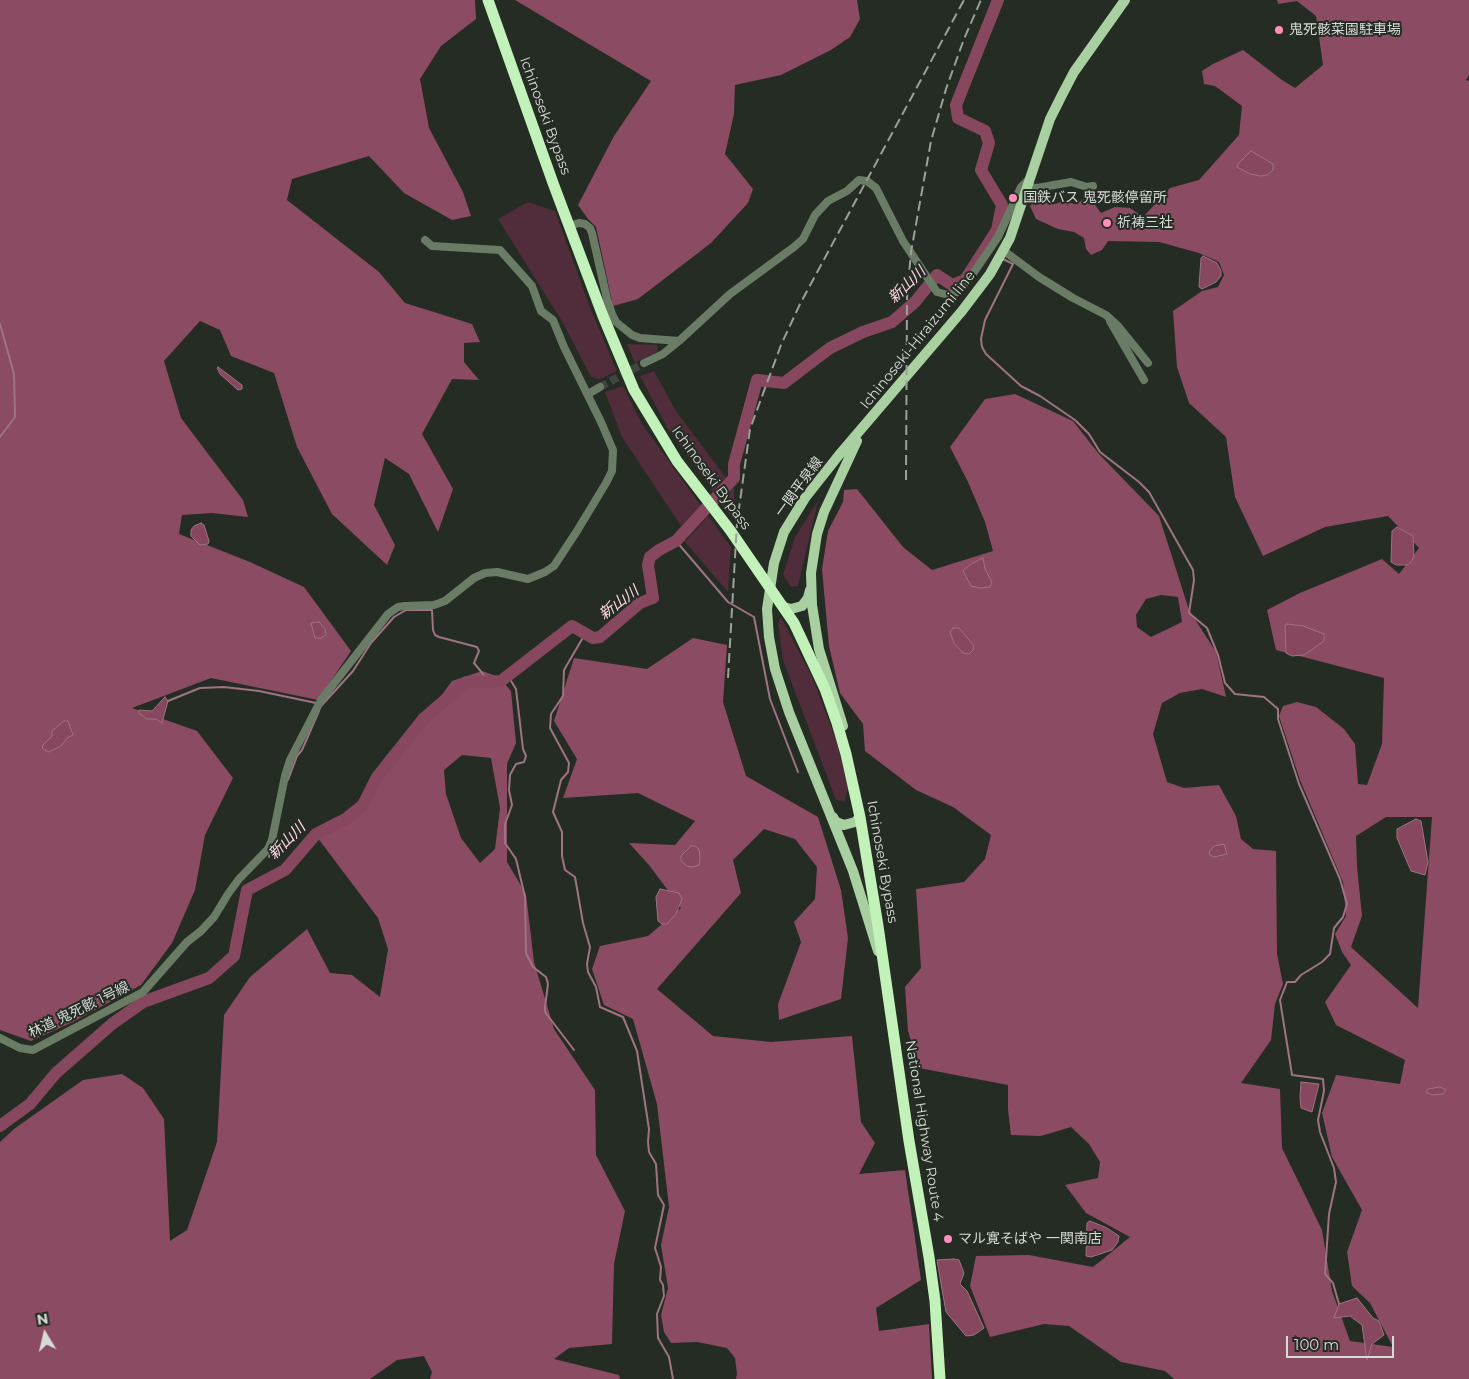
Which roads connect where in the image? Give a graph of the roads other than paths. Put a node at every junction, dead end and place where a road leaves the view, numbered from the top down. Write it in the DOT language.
graph roads {
  1 [pos="488,0"];
  2 [pos="1125,0"];
  3 [pos="1028,183"];
  4 [pos="1093,186"];
  5 [pos="569,226"];
  6 [pos="425,240"];
  7 [pos="1004,251"];
  8 [pos="1106,315"];
  9 [pos="679,341"];
  10 [pos="644,363"];
  11 [pos="1148,363"];
  12 [pos="1144,380"];
  13 [pos="600,387"];
  14 [pos="588,394"];
  15 [pos="863,429"];
  16 [pos="811,585"];
  17 [pos="784,607"];
  18 [pos="846,754"];
  19 [pos="831,814"];
  20 [pos="860,817"];
  21 [pos="885,976"];
  22 [pos="0,1038"];
  23 [pos="940,1379"];
  1 -- 5 [label="highway, Ichinoseki Bypass"];
  2 -- 3 [label="main road, Ichinoseki-Hiraizumi line"];
  3 -- 4 [label="street"];
  3 -- 7 [label="main road, Ichinoseki-Hiraizumi line"];
  3 -- 9 [label="street"];
  5 -- 9 [label="street"];
  5 -- 17 [label="highway, Ichinoseki Bypass"];
  6 -- 14 [label="street, 林道 鬼死骸 1号線"];
  7 -- 8 [label="street"];
  7 -- 15 [label="main road, Ichinoseki-Hiraizumi line"];
  8 -- 11 [label="street"];
  8 -- 12 [label="street"];
  9 -- 10 [label="street"];
  13 -- 14 [label="street"];
  14 -- 22 [label="street, 林道 鬼死骸 1号線"];
  15 -- 16 [label="main road, 一関平泉線"];
  15 -- 19 [label="main road, 一関平泉線"];
  16 -- 17 [label="main road, 一関平泉線"];
  16 -- 18 [label="main road, 一関平泉線"];
  17 -- 18 [label="highway, Ichinoseki Bypass"];
  18 -- 20 [label="highway, Ichinoseki Bypass"];
  19 -- 20 [label="main road"];
  19 -- 21 [label="main road, 一関平泉線"];
  20 -- 21 [label="highway, Ichinoseki Bypass"];
  21 -- 23 [label="highway, National Highway Route 4"];
}
